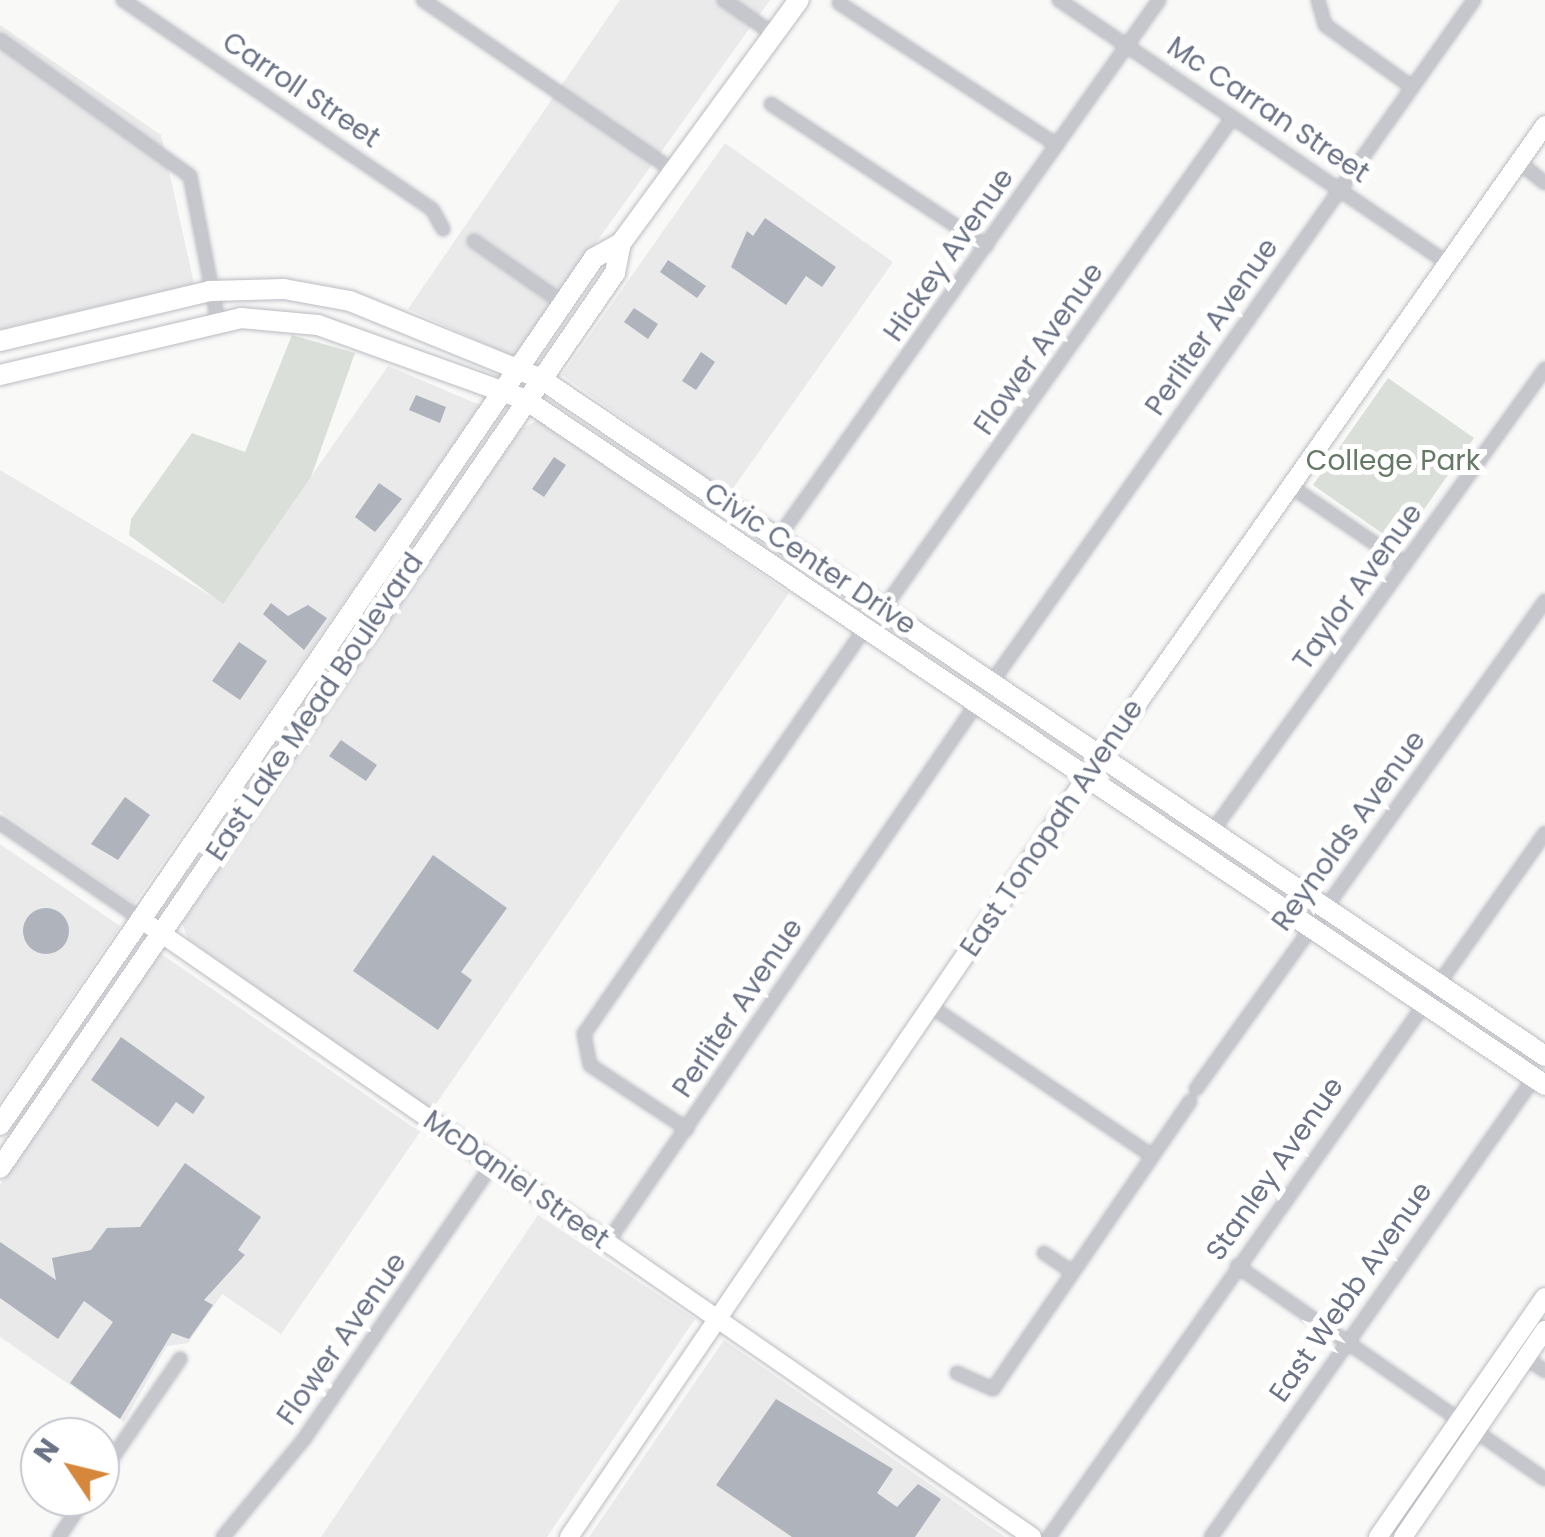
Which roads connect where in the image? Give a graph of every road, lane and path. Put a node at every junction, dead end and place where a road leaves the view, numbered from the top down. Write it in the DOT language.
graph roads {
  1 [pos="123,0"];
  2 [pos="423,0"];
  3 [pos="724,0"];
  4 [pos="799,0"];
  5 [pos="1059,0"];
  6 [pos="1159,0"];
  7 [pos="1474,0"];
  8 [pos="839,3"];
  9 [pos="141,5"];
  10 [pos="1318,5"];
  11 [pos="775,35"];
  12 [pos="0,40"];
  13 [pos="1127,46"];
  14 [pos="1412,87"];
  15 [pos="772,104"];
  16 [pos="1233,118"];
  17 [pos="1545,126"];
  18 [pos="1057,145"];
  19 [pos="1519,162"];
  20 [pos="674,171"];
  21 [pos="1545,183"];
  22 [pos="1340,189"];
  23 [pos="444,229"];
  24 [pos="474,241"];
  25 [pos="621,243"];
  26 [pos="986,246"];
  27 [pos="1448,263"];
  28 [pos="210,291"];
  29 [pos="563,303"];
  30 [pos="218,322"];
  31 [pos="0,341"];
  32 [pos="517,370"];
  33 [pos="1545,370"];
  34 [pos="0,376"];
  35 [pos="541,379"];
  36 [pos="502,392"];
  37 [pos="526,400"];
  38 [pos="1290,486"];
  39 [pos="778,538"];
  40 [pos="1405,564"];
  41 [pos="812,590"];
  42 [pos="1545,601"];
  43 [pos="884,608"];
  44 [pos="867,626"];
  45 [pos="942,648"];
  46 [pos="311,674"];
  47 [pos="992,682"];
  48 [pos="330,686"];
  49 [pos="978,703"];
  50 [pos="1100,757"];
  51 [pos="1087,776"];
  52 [pos="0,823"];
  53 [pos="1545,833"];
  54 [pos="1212,834"];
  55 [pos="1324,907"];
  56 [pos="142,920"];
  57 [pos="1310,927"];
  58 [pos="161,933"];
  59 [pos="1437,983"];
  60 [pos="1422,1004"];
  61 [pos="930,1006"];
  62 [pos="1545,1056"];
  63 [pos="1540,1081"];
  64 [pos="59,1082"];
  65 [pos="15,1103"];
  66 [pos="0,1124"];
  67 [pos="686,1128"];
  68 [pos="1152,1156"];
  69 [pos="493,1164"];
  70 [pos="0,1168"];
  71 [pos="607,1242"];
  72 [pos="1044,1253"];
  73 [pos="1236,1266"];
  74 [pos="1072,1272"];
  75 [pos="1545,1297"];
  76 [pos="717,1319"];
  77 [pos="1545,1330"];
  78 [pos="1346,1341"];
  79 [pos="1526,1358"];
  80 [pos="180,1359"];
  81 [pos="1545,1371"];
  82 [pos="957,1373"];
  83 [pos="1467,1425"];
  84 [pos="120,1447"];
  85 [pos="1545,1478"];
  86 [pos="223,1537"];
  87 [pos="569,1537"];
  88 [pos="1032,1537"];
  89 [pos="1049,1537"];
  90 [pos="1211,1537"];
  91 [pos="1378,1537"];
  92 [pos="1403,1537"];
  1 -- 9 [label="street, Carroll Street"];
  2 -- 20 [label="street"];
  3 -- 11 [label="street"];
  4 -- 11 [label="main road, East Lake Mead Boulevard"];
  5 -- 13 [label="street, Mc Carran Street"];
  6 -- 13 [label="street, Hickey Avenue"];
  7 -- 14 [label="street, Perliter Avenue"];
  8 -- 18 [label="street"];
  9 -- 23 [label="street, Carroll Street"];
  10 -- 14 [label="street"];
  11 -- 20 [label="main road, East Lake Mead Boulevard"];
  12 -- 28 [label="street"];
  13 -- 16 [label="street, Mc Carran Street"];
  13 -- 18 [label="street, Hickey Avenue"];
  14 -- 22 [label="street, Perliter Avenue"];
  15 -- 26 [label="street"];
  16 -- 22 [label="street, Mc Carran Street"];
  16 -- 43 [label="street, Flower Avenue"];
  17 -- 19 [label="street, East Tonopah Avenue"];
  18 -- 26 [label="street, Hickey Avenue"];
  19 -- 21 [label="street"];
  19 -- 27 [label="street, East Tonopah Avenue"];
  20 -- 25 [label="main road, East Lake Mead Boulevard"];
  22 -- 27 [label="street, Mc Carran Street"];
  22 -- 47 [label="street, Perliter Avenue"];
  24 -- 29 [label="street"];
  25 -- 29 [label="main road, East Lake Mead Boulevard"];
  25 -- 35 [label="main road, East Lake Mead Boulevard"];
  26 -- 39 [label="street, Hickey Avenue"];
  27 -- 38 [label="street, East Tonopah Avenue"];
  28 -- 30 [label="street"];
  28 -- 31 [label="main road, Civic Center Drive"];
  28 -- 32 [label="main road, Civic Center Drive"];
  29 -- 32 [label="main road, East Lake Mead Boulevard"];
  30 -- 34 [label="main road, Civic Center Drive"];
  30 -- 36 [label="main road, Civic Center Drive"];
  32 -- 35 [label="main road, Civic Center Drive"];
  32 -- 36 [label="main road, East Lake Mead Boulevard"];
  33 -- 40 [label="street, Taylor Avenue"];
  35 -- 37 [label="main road, East Lake Mead Boulevard"];
  35 -- 39 [label="main road, Civic Center Drive"];
  36 -- 37 [label="main road, Civic Center Drive"];
  36 -- 46 [label="main road, East Lake Mead Boulevard"];
  37 -- 41 [label="main road, Civic Center Drive"];
  37 -- 48 [label="main road, East Lake Mead Boulevard"];
  38 -- 40 [label="street"];
  38 -- 50 [label="street, East Tonopah Avenue"];
  39 -- 43 [label="main road, Civic Center Drive"];
  40 -- 54 [label="street, Taylor Avenue"];
  41 -- 43 [label="main road"];
  41 -- 44 [label="main road, Civic Center Drive"];
  42 -- 55 [label="street, Reynolds Avenue"];
  43 -- 45 [label="main road, Civic Center Drive"];
  44 -- 45 [label="main road"];
  44 -- 49 [label="main road, Civic Center Drive"];
  44 -- 67 [label="street"];
  45 -- 47 [label="main road, Civic Center Drive"];
  46 -- 48 [label="main road"];
  46 -- 56 [label="main road, East Lake Mead Boulevard"];
  47 -- 50 [label="main road, Civic Center Drive"];
  48 -- 58 [label="main road, East Lake Mead Boulevard"];
  49 -- 51 [label="main road, Civic Center Drive"];
  49 -- 67 [label="street, Perliter Avenue"];
  50 -- 51 [label="street, East Tonopah Avenue"];
  50 -- 54 [label="main road, Civic Center Drive"];
  51 -- 57 [label="main road, Civic Center Drive"];
  51 -- 61 [label="street, East Tonopah Avenue"];
  52 -- 56 [label="street, McDaniel Street"];
  53 -- 59 [label="street, Stanley Avenue"];
  54 -- 55 [label="main road, Civic Center Drive"];
  55 -- 57 [label="street, Reynolds Avenue"];
  55 -- 59 [label="main road, Civic Center Drive"];
  56 -- 58 [label="street, McDaniel Street"];
  56 -- 65 [label="main road, East Lake Mead Boulevard"];
  57 -- 60 [label="main road, Civic Center Drive"];
  57 -- 68 [label="street, Reynolds Avenue"];
  58 -- 64 [label="main road, East Lake Mead Boulevard"];
  58 -- 69 [label="street, McDaniel Street"];
  59 -- 60 [label="street, Stanley Avenue"];
  59 -- 62 [label="main road, Civic Center Drive"];
  60 -- 63 [label="main road, Civic Center Drive"];
  60 -- 73 [label="street, Stanley Avenue"];
  61 -- 68 [label="street"];
  61 -- 76 [label="street, East Tonopah Avenue"];
  63 -- 78 [label="street, East Webb Avenue"];
  64 -- 65 [label="main road"];
  64 -- 70 [label="main road, East Lake Mead Boulevard"];
  65 -- 66 [label="main road, East Lake Mead Boulevard"];
  67 -- 71 [label="street, Perliter Avenue"];
  68 -- 74 [label="street, Reynolds Avenue"];
  69 -- 71 [label="street, McDaniel Street"];
  69 -- 86 [label="street, Flower Avenue"];
  71 -- 76 [label="street, McDaniel Street"];
  72 -- 74 [label="street"];
  73 -- 78 [label="street"];
  73 -- 89 [label="street, Stanley Avenue"];
  74 -- 82 [label="street, Reynolds Avenue"];
  75 -- 83 [label="street"];
  76 -- 87 [label="street, East Tonopah Avenue"];
  76 -- 88 [label="street, McDaniel Street"];
  77 -- 79 [label="street"];
  78 -- 83 [label="street"];
  78 -- 90 [label="street, East Webb Avenue"];
  79 -- 81 [label="street"];
  79 -- 83 [label="street"];
  80 -- 84 [label="street"];
  83 -- 85 [label="street"];
  83 -- 91 [label="street"];
  83 -- 92 [label="street"];
}
